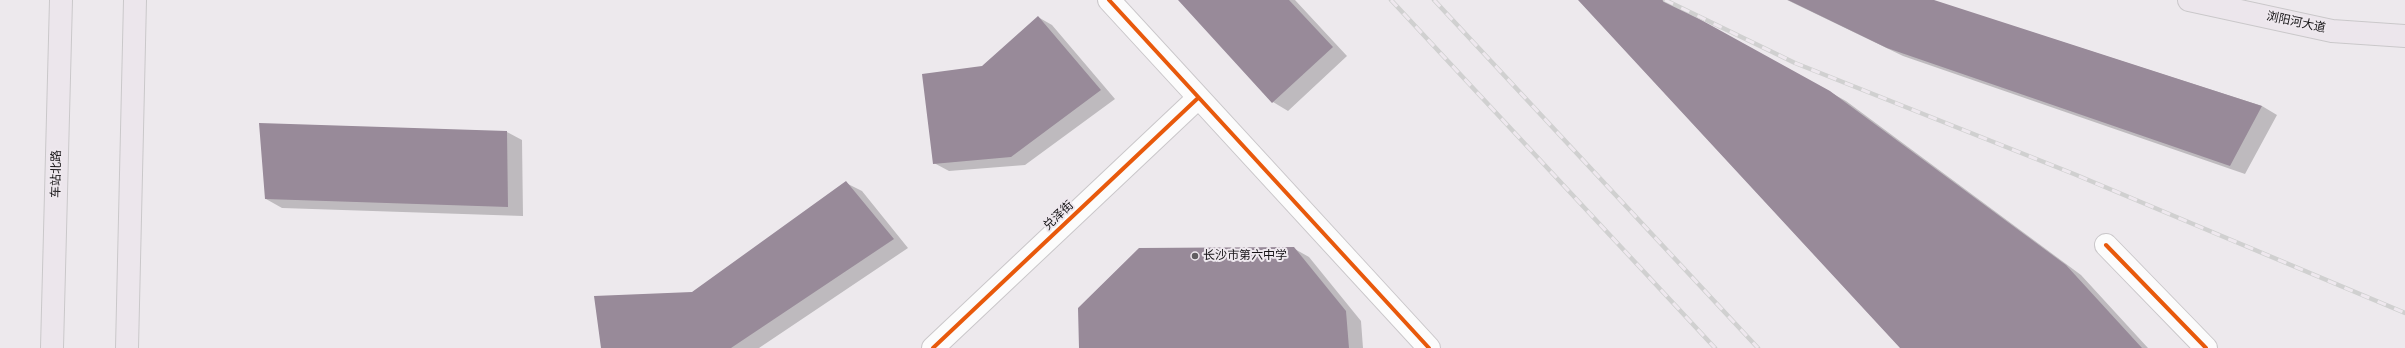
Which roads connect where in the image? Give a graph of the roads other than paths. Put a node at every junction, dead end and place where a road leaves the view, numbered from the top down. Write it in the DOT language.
graph roads {
  1 [pos="61,0"];
  2 [pos="134,0"];
  3 [pos="1109,0"];
  4 [pos="2189,0"];
  5 [pos="2405,36"];
  6 [pos="1198,98"];
  7 [pos="2106,245"];
  8 [pos="52,348"];
  9 [pos="127,348"];
  10 [pos="933,348"];
  11 [pos="1429,348"];
  12 [pos="2206,348"];
  1 -- 8 [label="main road, 车站北路"];
  2 -- 9 [label="main road"];
  3 -- 6 [label="street"];
  4 -- 5 [label="main road, 浏阳河大道"];
  6 -- 10 [label="street, 兑泽街"];
  6 -- 11 [label="street"];
  7 -- 12 [label="street"];
}
